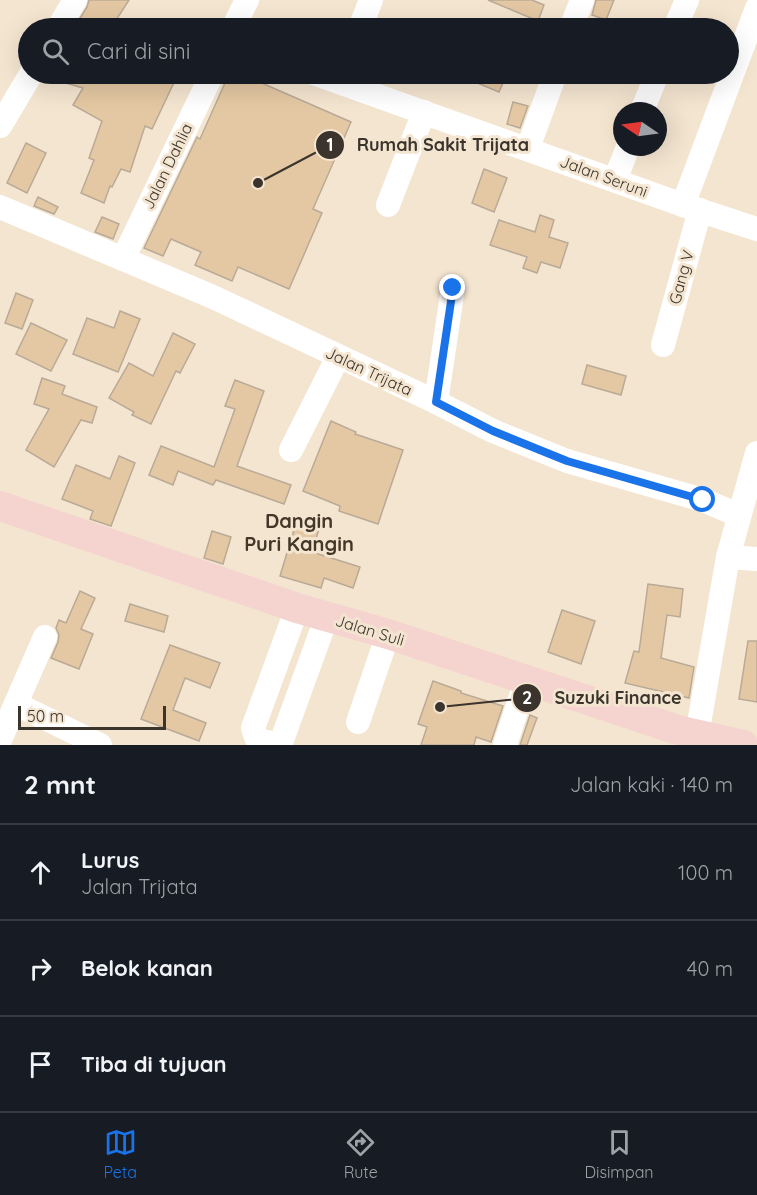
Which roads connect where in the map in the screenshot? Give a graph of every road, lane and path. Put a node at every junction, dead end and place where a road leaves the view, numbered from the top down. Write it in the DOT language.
graph roads {
  1 [pos="75,0"];
  2 [pos="247,0"];
  3 [pos="371,0"];
  4 [pos="582,0"];
  5 [pos="687,0"];
  6 [pos="757,8"];
  7 [pos="64,18"];
  8 [pos="238,18"];
  9 [pos="364,18"];
  10 [pos="576,18"];
  11 [pos="679,18"];
  12 [pos="739,63"];
  13 [pos="25,84"];
  14 [pos="207,84"];
  15 [pos="355,84"];
  16 [pos="551,84"];
  17 [pos="653,84"];
  18 [pos="732,84"];
  19 [pos="646,102"];
  20 [pos="424,112"];
  21 [pos="0,126"];
  22 [pos="528,148"];
  23 [pos="624,156"];
  24 [pos="615,180"];
  25 [pos="388,205"];
  26 [pos="0,207"];
  27 [pos="692,208"];
  28 [pos="757,230"];
  29 [pos="123,259"];
  30 [pos="453,288"];
  31 [pos="663,345"];
  32 [pos="338,357"];
  33 [pos="436,402"];
  34 [pos="291,450"];
  35 [pos="757,453"];
  36 [pos="0,506"];
  37 [pos="738,515"];
  38 [pos="728,557"];
  39 [pos="757,559"];
  40 [pos="297,608"];
  41 [pos="327,616"];
  42 [pos="388,634"];
  43 [pos="45,637"];
  44 [pos="526,681"];
  45 [pos="16,704"];
  46 [pos="358,722"];
  47 [pos="684,737"];
  48 [pos="0,740"];
  49 [pos="100,745"];
  50 [pos="506,745"];
  51 [pos="743,745"];
  1 -- 7 [label="street"];
  2 -- 8 [label="street"];
  3 -- 9 [label="street"];
  4 -- 10 [label="street"];
  5 -- 11 [label="street"];
  6 -- 12 [label="street, Gang V"];
  13 -- 21 [label="street"];
  14 -- 29 [label="street, Jalan Dahlia"];
  15 -- 20 [label="street, Jalan Seruni"];
  16 -- 22 [label="street"];
  17 -- 19 [label="street"];
  18 -- 27 [label="street, Gang V"];
  20 -- 22 [label="street, Jalan Seruni"];
  20 -- 25 [label="street"];
  22 -- 24 [label="street, Jalan Seruni"];
  23 -- 24 [label="street"];
  24 -- 27 [label="street, Jalan Seruni"];
  26 -- 29 [label="street, Jalan Trijata"];
  27 -- 28 [label="street, Jalan Seruni"];
  27 -- 31 [label="street, Gang V"];
  29 -- 32 [label="street, Jalan Trijata"];
  30 -- 33 [label="street"];
  32 -- 33 [label="street, Jalan Trijata"];
  32 -- 34 [label="street"];
  33 -- 37 [label="street, Jalan Trijata"];
  35 -- 37 [label="street"];
  36 -- 40 [label="main road, Jalan Suli"];
  37 -- 38 [label="street"];
  38 -- 39 [label="street"];
  38 -- 47 [label="street"];
  40 -- 41 [label="main road, Jalan Suli"];
  40 -- 41 [label="street"];
  41 -- 42 [label="main road, Jalan Suli"];
  42 -- 44 [label="main road, Jalan Suli"];
  42 -- 46 [label="street"];
  43 -- 45 [label="street"];
  44 -- 47 [label="main road, Jalan Suli"];
  44 -- 50 [label="street"];
  45 -- 48 [label="street"];
  45 -- 49 [label="street"];
  47 -- 51 [label="main road, Jalan Suli"];
}
